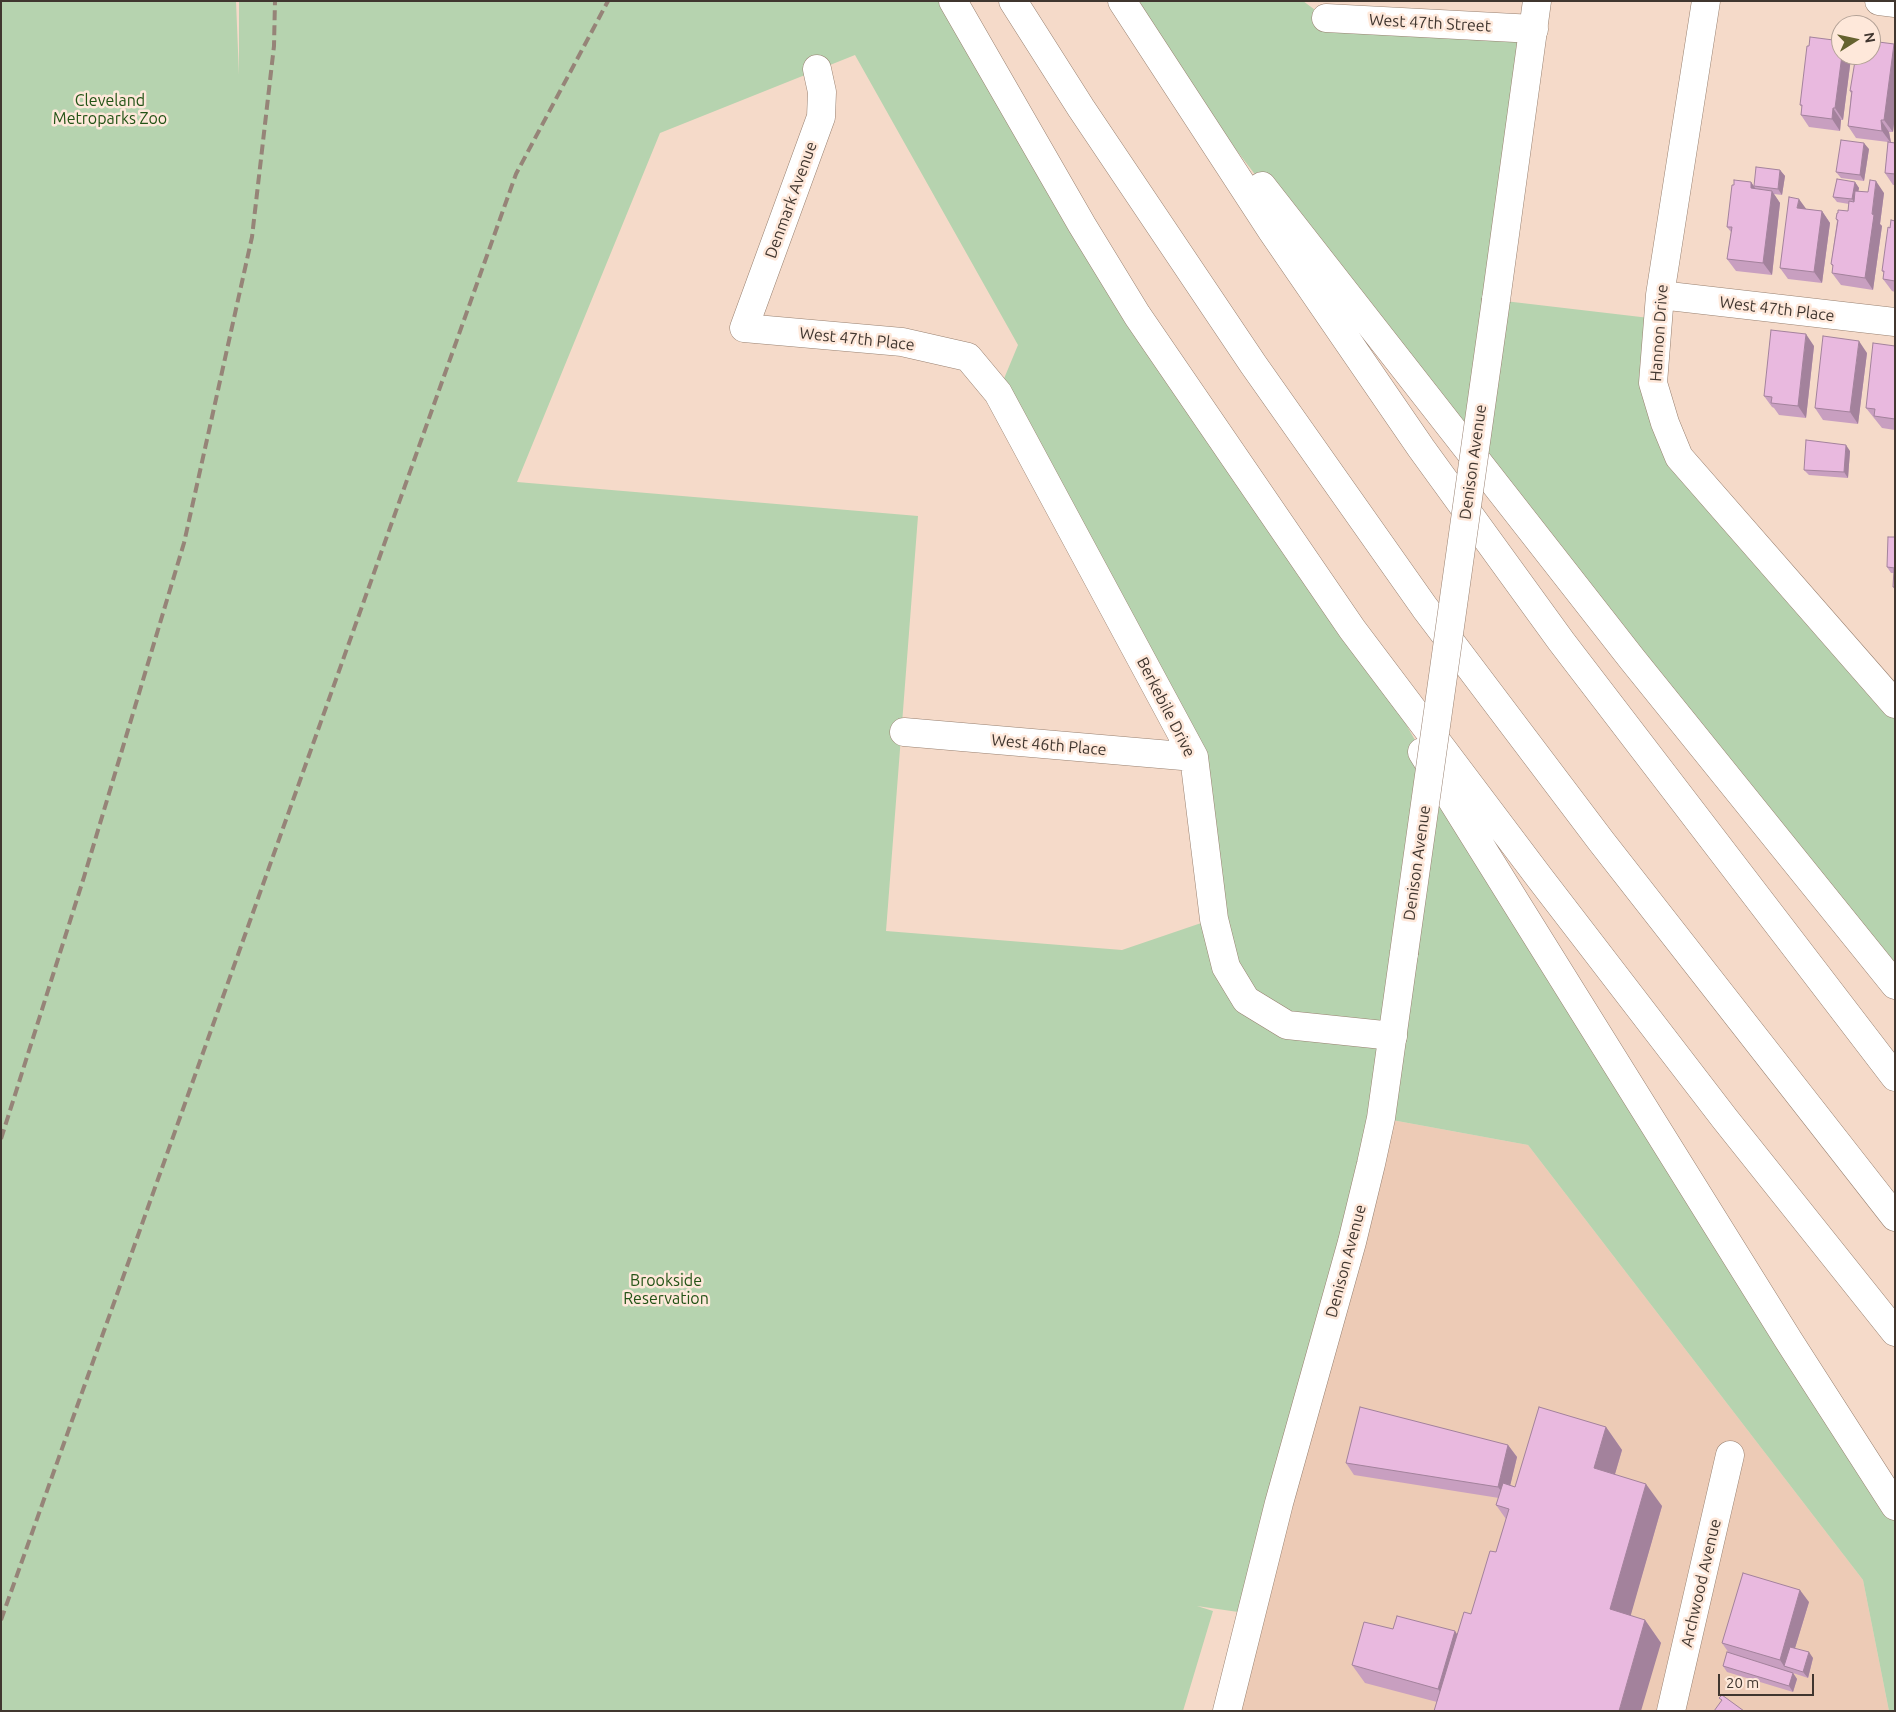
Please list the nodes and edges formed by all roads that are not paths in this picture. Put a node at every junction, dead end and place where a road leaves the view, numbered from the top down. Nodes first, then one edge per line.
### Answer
1 (952, 1) edge
2 (1013, 1) edge
3 (1537, 1) edge
4 (1706, 1) edge
5 (1879, 1) edge
6 (1122, 2) edge
7 (1895, 3) edge
8 (1326, 18) dead end
9 (1534, 29) junction
10 (817, 69) dead end
11 (1660, 295) junction
12 (1895, 322) edge
13 (744, 328) joint
14 (968, 357) joint
15 (1352, 628) junction
16 (1894, 702) edge
17 (904, 732) dead end
18 (1194, 758) junction
19 (1895, 985) edge
20 (1393, 1036) junction
21 (1895, 1077) edge
22 (1895, 1217) edge
23 (1895, 1332) edge
24 (1730, 1455) dead end
25 (1895, 1506) edge
26 (1227, 1711) edge
27 (1671, 1711) edge

1 - 15 main road
2 - 22 main road
3 - 9 main road, Denison Avenue
4 - 11 main road, Hannon Drive
5 - 7 main road
6 - 19 main road
6 - 21 main road
8 - 9 main road, West 47th Street
9 - 20 main road, Denison Avenue, bridge
10 - 13 main road, Denmark Avenue
11 - 12 main road, West 47th Place
11 - 16 main road, Hannon Drive
13 - 14 main road, West 47th Place
14 - 18 main road, Berkebile Drive
15 - 23 main road
15 - 25 main road
17 - 18 main road, West 46th Place
18 - 20 main road, Berkebile Drive
20 - 26 main road, Denison Avenue
24 - 27 main road, Archwood Avenue

